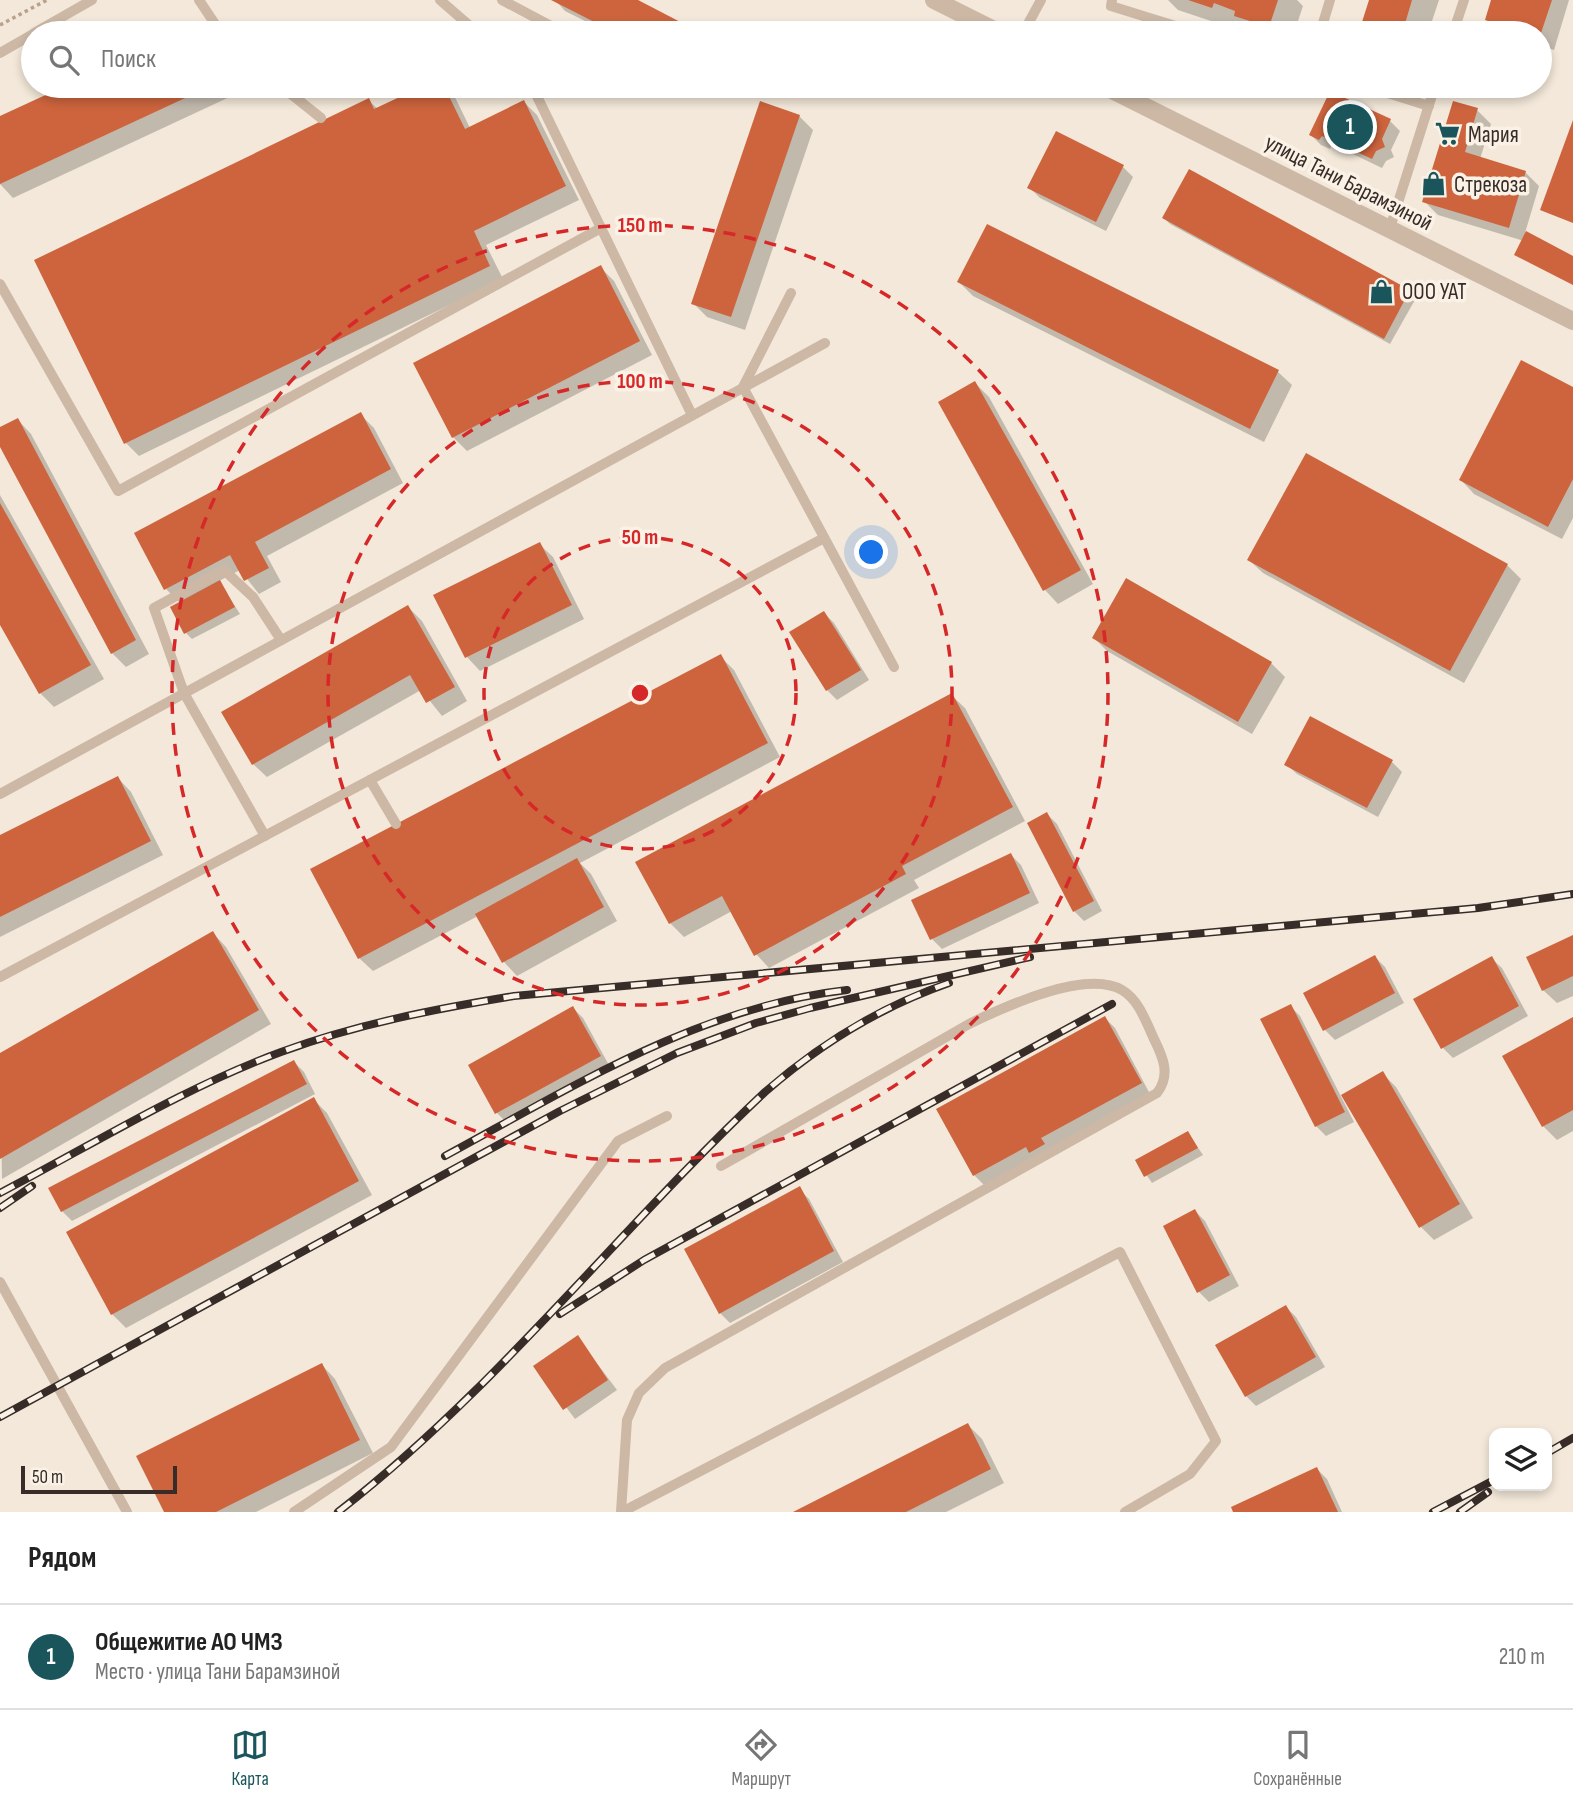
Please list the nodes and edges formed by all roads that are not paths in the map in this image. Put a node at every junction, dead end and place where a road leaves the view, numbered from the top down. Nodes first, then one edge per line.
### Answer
1 (92, 0) edge
2 (199, 0) edge
3 (440, 0) edge
4 (502, 0) edge
5 (934, 0) edge
6 (1041, 0) edge
7 (1112, 0) edge
8 (1330, 0) edge
9 (1464, 0) edge
10 (56, 21) edge
11 (213, 21) edge
12 (464, 21) edge
13 (541, 21) edge
14 (976, 21) edge
15 (1030, 21) edge
16 (1159, 21) edge
17 (1324, 21) edge
18 (1457, 21) edge
19 (21, 41) edge
20 (0, 53) edge
21 (296, 98) edge
22 (537, 98) edge
23 (1128, 98) edge
24 (1403, 98) edge
25 (1431, 98) edge
26 (1429, 106) junction
27 (321, 118) dead end
28 (601, 228) junction
29 (1389, 230) junction
30 (0, 284) edge
31 (791, 293) dead end
32 (1573, 321) edge
33 (825, 343) dead end
34 (743, 387) junction
35 (692, 415) junction
36 (824, 538) junction
37 (281, 640) junction
38 (894, 667) dead end
39 (184, 693) junction
40 (370, 780) junction
41 (0, 794) edge
42 (397, 824) dead end
43 (265, 836) junction
44 (0, 977) edge
45 (667, 1116) dead end
46 (722, 1166) dead end
47 (0, 1282) edge
48 (127, 1512) edge
49 (294, 1512) edge
50 (622, 1512) edge
51 (1125, 1512) edge

1 - 10 lane
2 - 11 lane
3 - 12 lane
4 - 13 lane
5 - 14 street
6 - 15 lane
7 - 16 lane
8 - 17 lane
9 - 18 lane
19 - 20 lane
21 - 27 lane
22 - 28 lane
23 - 29 street, улица Тани Барамзиной
24 - 26 lane
25 - 26 lane
26 - 29 lane
28 - 30 lane
28 - 35 lane
29 - 32 street, улица Тани Барамзиной
31 - 34 lane
33 - 34 lane
34 - 35 lane
34 - 36 lane
35 - 37 lane
36 - 38 lane
36 - 40 lane
37 - 39 lane
37 - 39 lane
39 - 41 lane
39 - 43 lane
40 - 42 lane
40 - 43 lane
43 - 44 lane
45 - 49 lane
46 - 50 lane
47 - 48 lane
50 - 51 lane

